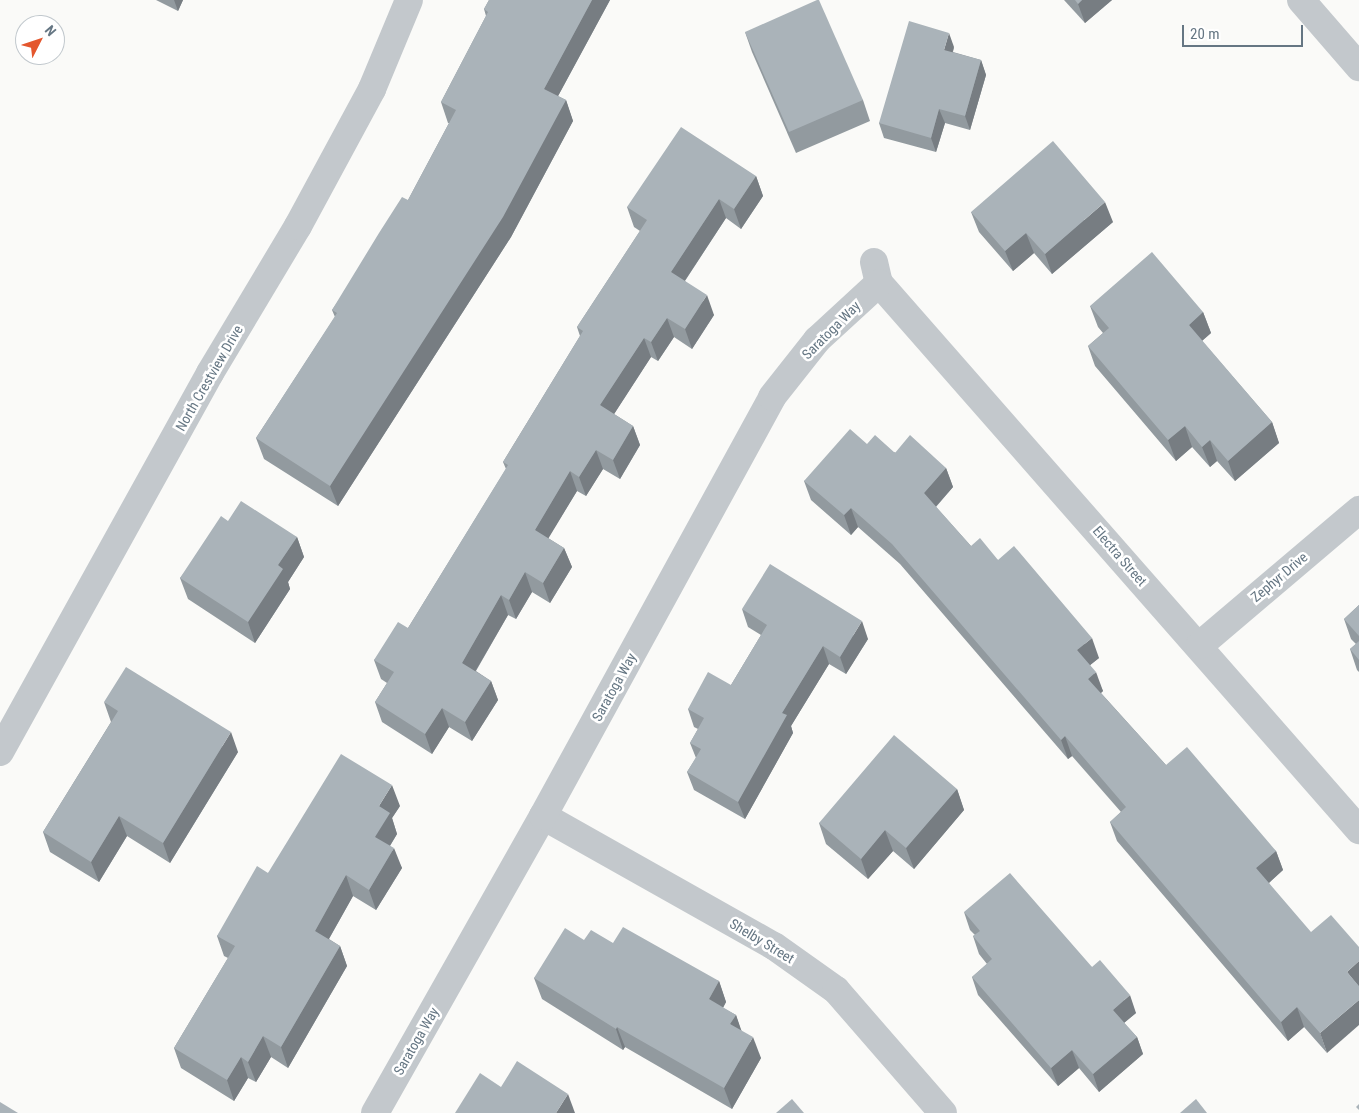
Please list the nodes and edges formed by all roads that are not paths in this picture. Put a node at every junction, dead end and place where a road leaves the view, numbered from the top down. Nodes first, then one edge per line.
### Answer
1 (409, 0) edge
2 (1301, 0) edge
3 (1359, 67) edge
4 (876, 272) joint
5 (1359, 510) edge
6 (1200, 645) junction
7 (0, 752) edge
8 (544, 816) junction
9 (1359, 830) edge
10 (375, 1113) edge
11 (943, 1113) edge

1 - 7 street, North Crestview Drive
2 - 3 street
4 - 6 street, Electra Street
4 - 8 street, Saratoga Way
5 - 6 street, Zephyr Drive
6 - 9 street, Electra Street
8 - 10 street, Saratoga Way
8 - 11 street, Shelby Street

